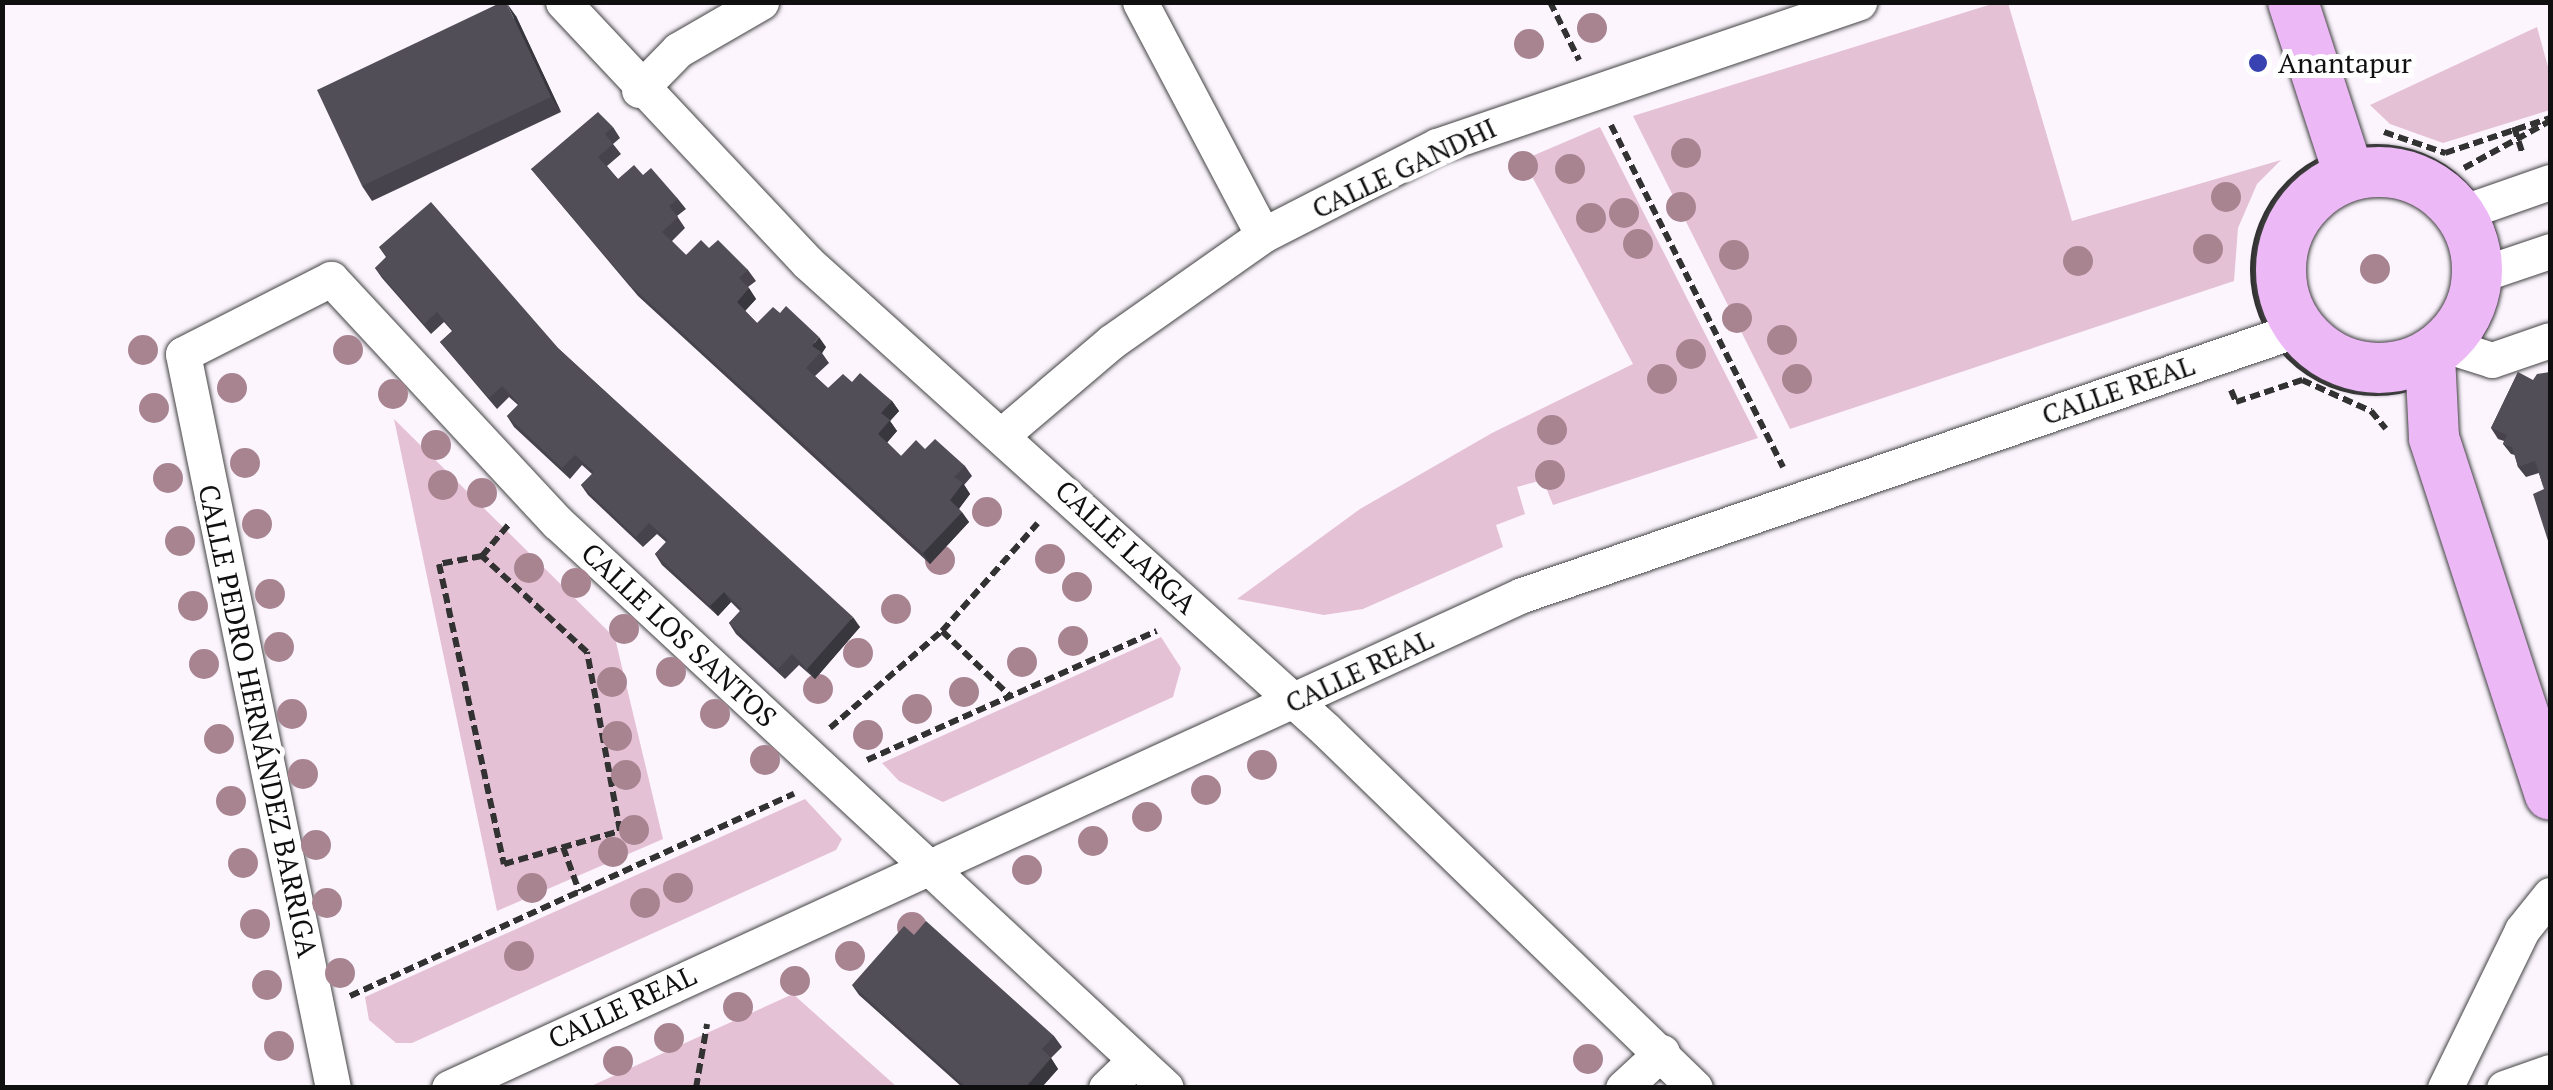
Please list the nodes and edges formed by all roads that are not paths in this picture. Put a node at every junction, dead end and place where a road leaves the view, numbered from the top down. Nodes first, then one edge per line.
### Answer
1 (564, 2) edge
2 (760, 2) edge
3 (1140, 2) edge
4 (1859, 2) edge
5 (2293, 2) edge
6 (639, 90) junction
7 (2354, 150) junction
8 (2550, 182) edge
9 (2466, 199) junction
10 (1263, 235) junction
11 (2550, 251) edge
12 (2489, 271) junction
13 (2550, 340) edge
14 (2287, 350) junction
15 (183, 354) joint
16 (2422, 383) junction
17 (1003, 434) junction
18 (1294, 702) junction
19 (2550, 795) edge
20 (926, 865) junction
21 (2550, 895) edge
22 (1662, 1052) junction
23 (1135, 1060) junction
24 (2550, 1072) edge
25 (2455, 1083) edge
26 (333, 1088) edge
27 (449, 1088) edge
28 (1106, 1088) edge
29 (1166, 1088) edge
30 (1622, 1088) edge
31 (1694, 1088) edge
32 (2504, 1088) edge

1 - 6 street, CALLE LARGA
2 - 6 street
3 - 10 street
4 - 10 street, CALLE GANDHI
5 - 7 street
6 - 17 street, CALLE LARGA
7 - 9 street
7 - 14 street
8 - 9 street
9 - 12 street
10 - 17 street, CALLE GANDHI
11 - 12 street
12 - 16 street
13 - 16 street
14 - 16 street
14 - 18 street, CALLE REAL
15 - 20 street, CALLE LOS SANTOS
15 - 26 street, CALLE PEDRO HERNÁNDEZ BARRIGA
16 - 19 street
17 - 18 street, CALLE LARGA
18 - 20 street, CALLE REAL
18 - 22 street, CALLE LARGA
20 - 23 street, CALLE LOS SANTOS
20 - 27 street, CALLE REAL
21 - 25 street
22 - 30 street
22 - 31 street, CALLE LARGA
23 - 28 street
23 - 29 street, CALLE LOS SANTOS
24 - 32 street

